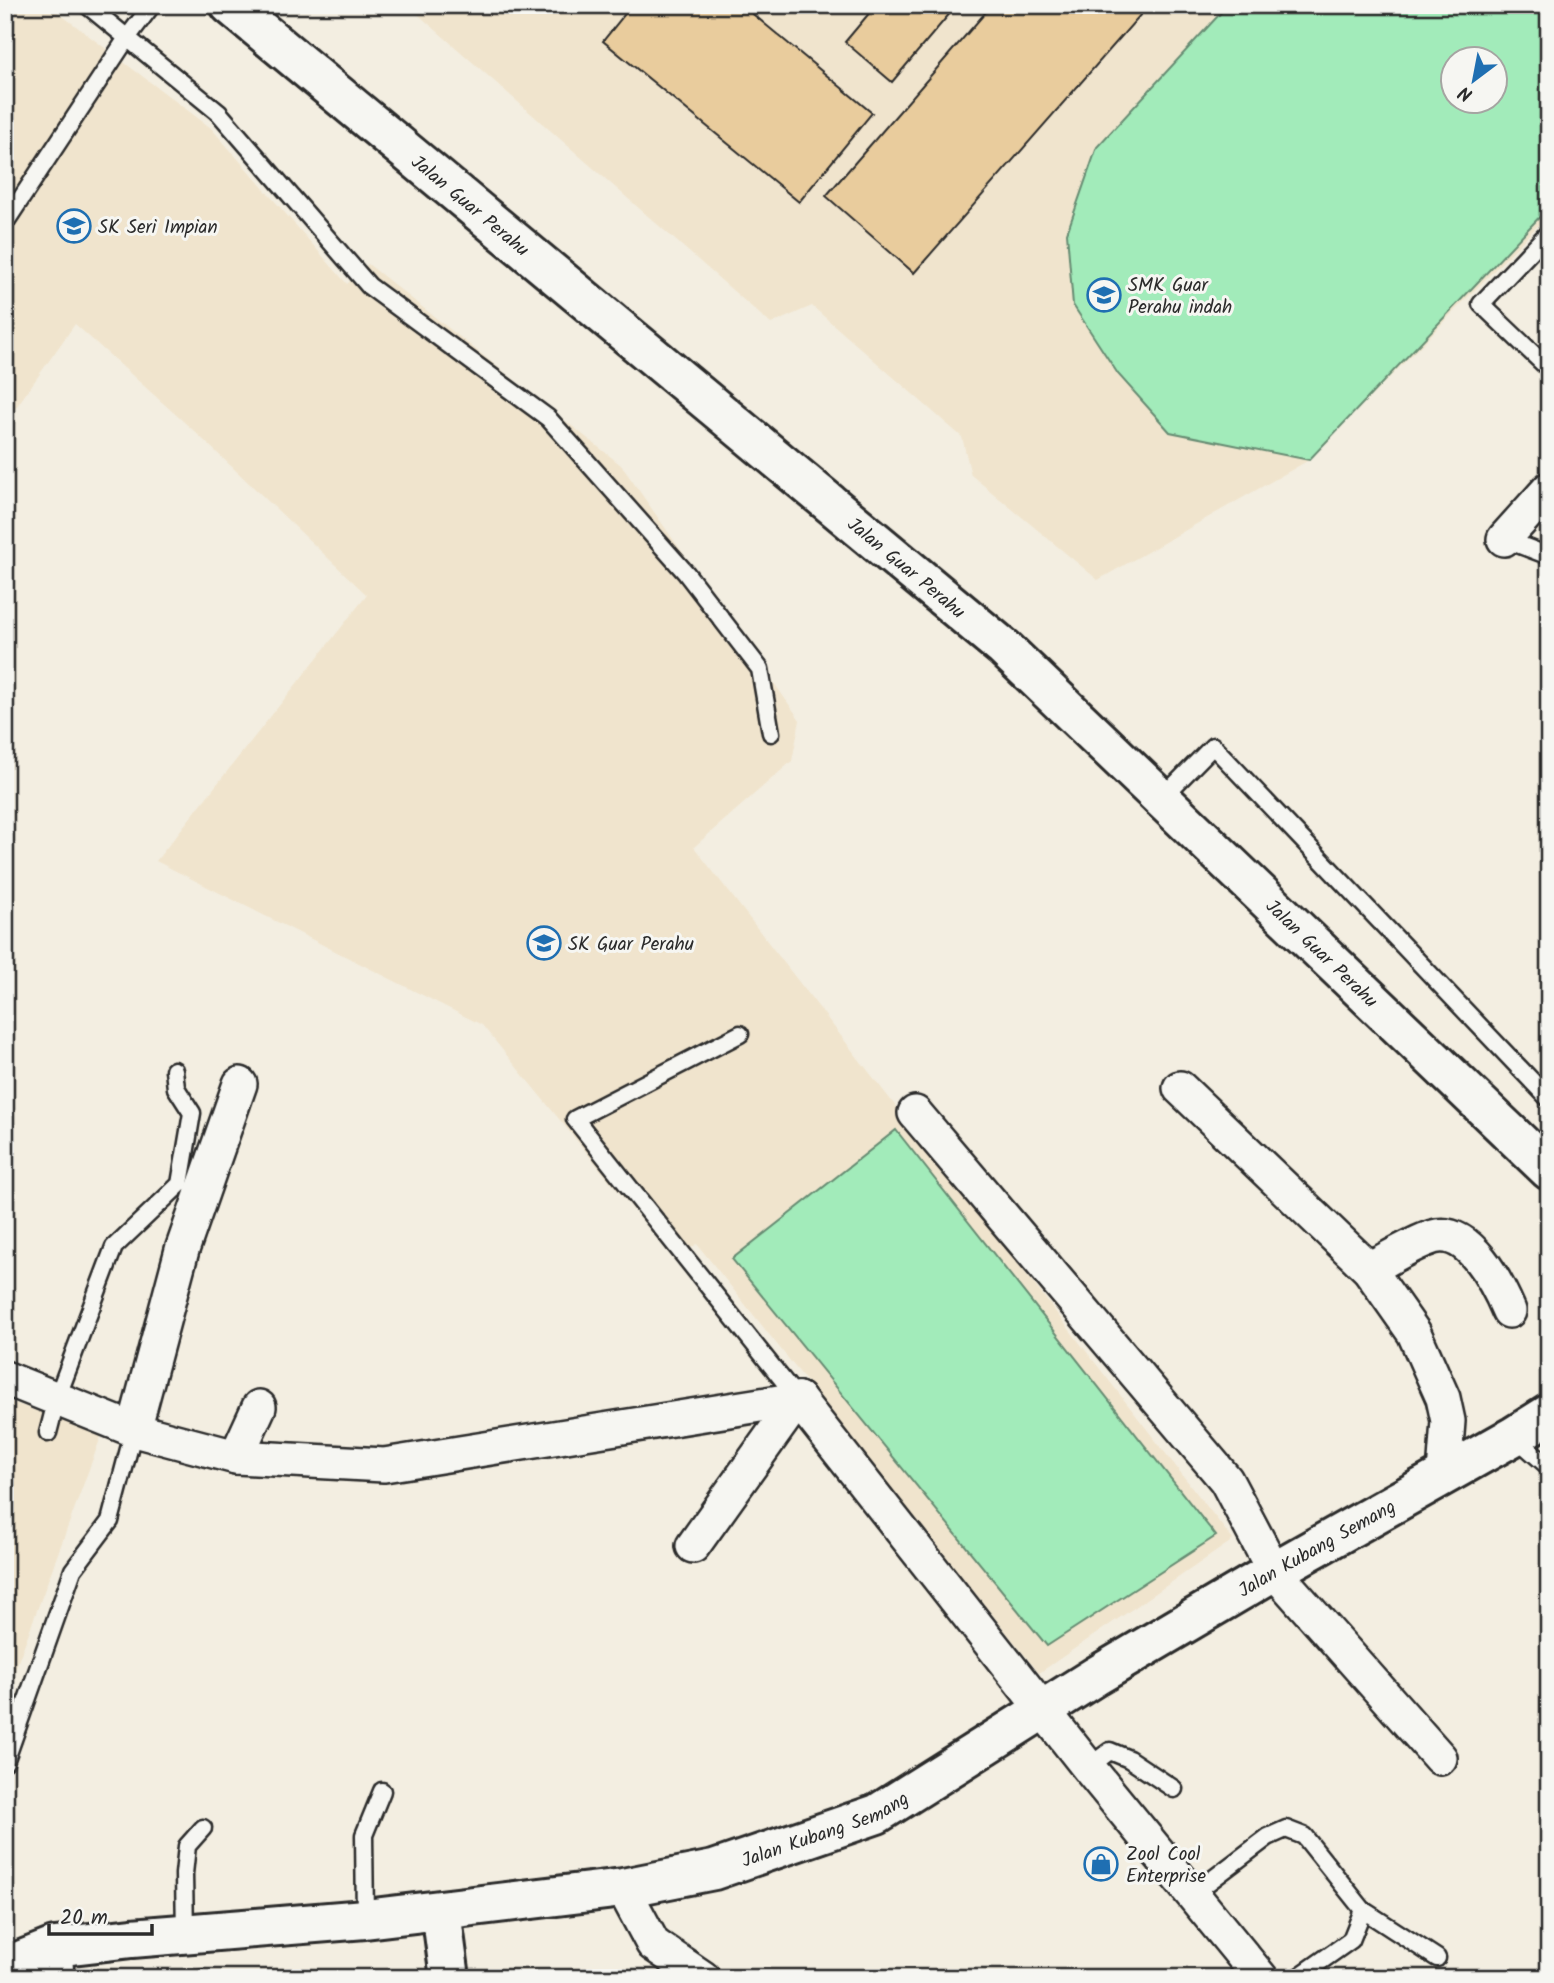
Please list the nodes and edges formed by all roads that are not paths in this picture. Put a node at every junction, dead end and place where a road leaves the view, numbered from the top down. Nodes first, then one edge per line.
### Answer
1 (87, 5) edge
2 (152, 5) edge
3 (230, 5) edge
4 (127, 38) junction
5 (5, 223) edge
6 (1549, 232) edge
7 (1549, 369) edge
8 (1549, 489) edge
9 (1504, 539) joint
10 (1549, 556) edge
11 (771, 733) dead end
12 (1161, 799) junction
13 (740, 1034) dead end
14 (174, 1070) dead end
15 (240, 1084) dead end
16 (1180, 1088) dead end
17 (1549, 1098) edge
18 (915, 1113) dead end
19 (1549, 1170) edge
20 (1369, 1269) junction
21 (1509, 1311) dead end
22 (5, 1378) edge
23 (57, 1398) junction
24 (798, 1399) junction
25 (259, 1407) dead end
26 (1549, 1414) edge
27 (134, 1430) junction
28 (48, 1433) dead end
29 (1514, 1436) junction
30 (236, 1457) junction
31 (1549, 1467) edge
32 (1444, 1474) junction
33 (693, 1546) dead end
34 (1274, 1570) junction
35 (1043, 1709) junction
36 (1440, 1758) dead end
37 (5, 1762) edge
38 (1088, 1767) junction
39 (1174, 1789) dead end
40 (382, 1791) dead end
41 (202, 1828) dead end
42 (623, 1888) junction
43 (1193, 1894) junction
44 (1363, 1910) junction
45 (441, 1911) junction
46 (365, 1919) junction
47 (185, 1934) junction
48 (1437, 1958) dead end
49 (56, 1962) edge
50 (5, 1967) edge
51 (450, 1978) edge
52 (703, 1978) edge
53 (1261, 1978) edge
54 (1297, 1978) edge

1 - 4 lane
2 - 4 lane
3 - 12 street, Jalan Guar Perahu
4 - 5 lane
4 - 11 lane
6 - 7 lane
8 - 9 street
9 - 10 lane
12 - 17 lane
12 - 19 street, Jalan Guar Perahu
13 - 24 lane
14 - 23 lane
15 - 27 street
16 - 20 street
18 - 34 street
20 - 21 street
20 - 32 street
22 - 23 street
23 - 27 street
23 - 28 lane
24 - 30 street
24 - 33 street
24 - 35 street
25 - 30 street
26 - 29 street, Jalan Kubang Semang
27 - 30 street
27 - 37 lane
29 - 31 lane
29 - 32 street, Jalan Kubang Semang
32 - 34 street, Jalan Kubang Semang
34 - 35 street, Jalan Kubang Semang
34 - 36 street
35 - 38 street
35 - 42 street, Jalan Kubang Semang
38 - 39 lane
38 - 43 street
40 - 46 lane
41 - 47 lane
42 - 45 street, Jalan Kubang Semang
42 - 52 street
43 - 44 lane
43 - 53 street
44 - 48 lane
44 - 54 lane
45 - 46 street, Jalan Kubang Semang
45 - 51 street
46 - 47 street, Jalan Kubang Semang
47 - 49 street, Jalan Kubang Semang
49 - 50 street, Jalan Kubang Semang

